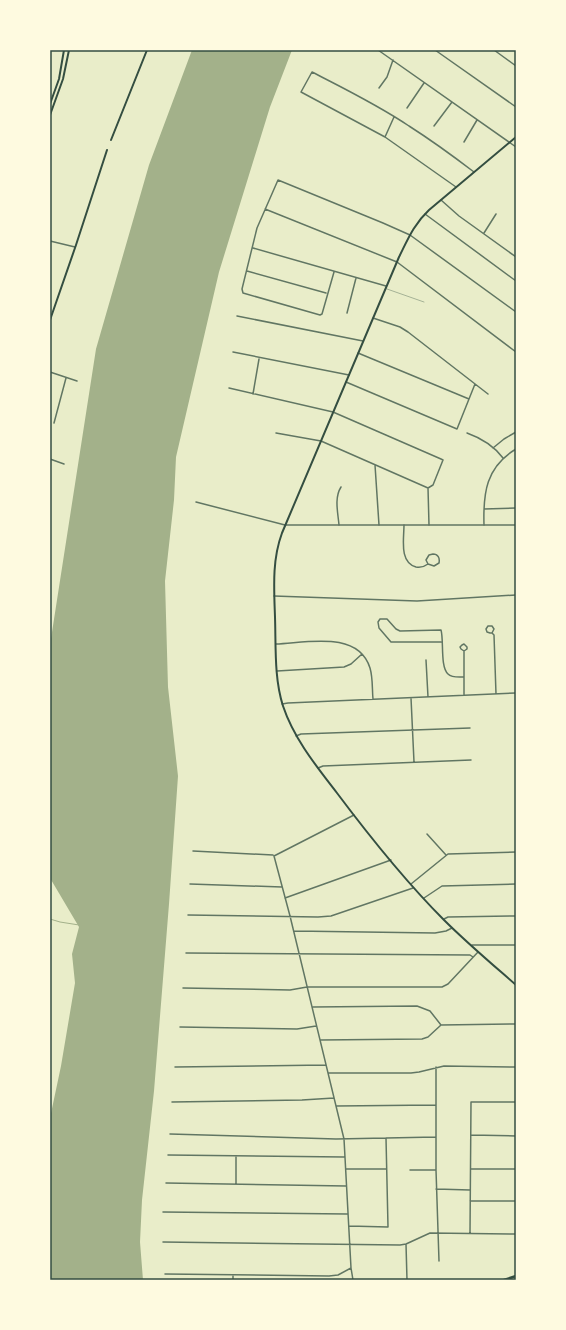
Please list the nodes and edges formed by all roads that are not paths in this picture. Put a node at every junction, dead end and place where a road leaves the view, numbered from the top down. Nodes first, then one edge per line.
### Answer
1 (64, 50) edge
2 (69, 50) edge
3 (147, 50) edge
4 (378, 50) edge
5 (436, 50) edge
6 (494, 50) edge
7 (393, 60) junction
8 (516, 66) edge
9 (424, 83) junction
10 (379, 88) dead end
11 (452, 102) junction
12 (50, 104) edge
13 (516, 106) edge
14 (407, 108) dead end
15 (50, 115) edge
16 (394, 117) junction
17 (477, 120) junction
18 (434, 126) dead end
19 (384, 137) junction
20 (516, 137) edge
21 (111, 140) dead end
22 (464, 142) dead end
23 (510, 142) junction
24 (516, 147) edge
25 (107, 150) dead end
26 (474, 172) junction
27 (456, 187) junction
28 (441, 200) junction
29 (265, 210) junction
30 (425, 214) junction
31 (496, 214) dead end
32 (484, 233) junction
33 (410, 235) junction
34 (50, 241) edge
35 (76, 247) junction
36 (253, 248) junction
37 (516, 257) edge
38 (397, 262) junction
39 (247, 271) junction
40 (334, 272) junction
41 (356, 277) junction
42 (516, 281) edge
43 (386, 287) junction
44 (327, 293) junction
45 (424, 302) dead end
46 (516, 312) edge
47 (347, 313) dead end
48 (237, 316) dead end
49 (373, 318) junction
50 (50, 320) edge
51 (363, 341) junction
52 (233, 352) dead end
53 (516, 352) edge
54 (358, 353) junction
55 (260, 358) junction
56 (50, 372) edge
57 (349, 375) junction
58 (66, 378) junction
59 (77, 381) dead end
60 (346, 382) junction
61 (475, 384) junction
62 (229, 388) dead end
63 (253, 394) junction
64 (488, 394) dead end
65 (469, 399) junction
66 (333, 412) junction
67 (54, 424) dead end
68 (516, 432) edge
69 (276, 433) dead end
70 (467, 433) dead end
71 (321, 441) junction
72 (493, 448) junction
73 (516, 449) edge
74 (503, 458) junction
75 (50, 459) edge
76 (64, 464) dead end
77 (375, 465) junction
78 (341, 487) dead end
79 (428, 488) junction
80 (196, 502) dead end
81 (516, 508) edge
82 (484, 509) junction
83 (286, 525) junction
84 (338, 525) junction
85 (379, 525) junction
86 (404, 525) junction
87 (429, 525) junction
88 (484, 525) junction
89 (516, 525) edge
90 (428, 564) junction
91 (516, 595) edge
92 (274, 596) junction
93 (492, 633) dead end
94 (441, 642) junction
95 (276, 644) junction
96 (464, 651) dead end
97 (362, 654) junction
98 (426, 660) dead end
99 (277, 671) junction
100 (464, 677) junction
101 (516, 693) edge
102 (496, 694) junction
103 (464, 695) junction
104 (428, 697) junction
105 (411, 698) junction
106 (373, 699) junction
107 (282, 704) junction
108 (470, 728) dead end
109 (413, 730) junction
110 (296, 736) junction
111 (471, 760) dead end
112 (414, 762) junction
113 (318, 768) junction
114 (354, 815) junction
115 (428, 834) dead end
116 (193, 851) dead end
117 (516, 852) edge
118 (446, 855) junction
119 (274, 856) junction
120 (390, 860) junction
121 (190, 884) dead end
122 (411, 884) junction
123 (516, 884) edge
124 (282, 887) junction
125 (414, 887) junction
126 (285, 898) junction
127 (424, 898) junction
128 (188, 915) dead end
129 (290, 916) junction
130 (516, 916) edge
131 (444, 919) junction
132 (452, 928) junction
133 (294, 931) junction
134 (472, 945) junction
135 (516, 945) edge
136 (478, 951) junction
137 (186, 953) dead end
138 (299, 954) junction
139 (473, 956) junction
140 (516, 985) edge
141 (307, 987) junction
142 (183, 988) dead end
143 (312, 1007) junction
144 (516, 1024) edge
145 (441, 1025) junction
146 (317, 1026) junction
147 (180, 1027) dead end
148 (320, 1040) junction
149 (326, 1065) junction
150 (175, 1067) dead end
151 (436, 1067) junction
152 (516, 1067) edge
153 (328, 1072) junction
154 (334, 1098) junction
155 (172, 1102) dead end
156 (516, 1102) edge
157 (436, 1105) junction
158 (336, 1106) junction
159 (170, 1134) dead end
160 (471, 1135) junction
161 (516, 1136) edge
162 (436, 1137) junction
163 (344, 1138) junction
164 (386, 1138) junction
165 (168, 1154) dead end
166 (236, 1156) junction
167 (345, 1157) junction
168 (346, 1169) junction
169 (387, 1169) junction
170 (470, 1169) junction
171 (516, 1169) edge
172 (410, 1170) dead end
173 (436, 1170) junction
174 (166, 1183) dead end
175 (236, 1184) junction
176 (346, 1186) junction
177 (436, 1189) junction
178 (470, 1190) junction
179 (470, 1201) junction
180 (516, 1202) edge
181 (163, 1212) dead end
182 (348, 1214) junction
183 (348, 1226) junction
184 (437, 1233) junction
185 (470, 1234) junction
186 (516, 1234) edge
187 (163, 1242) dead end
188 (349, 1244) junction
189 (406, 1244) junction
190 (439, 1261) dead end
191 (351, 1268) junction
192 (165, 1274) dead end
193 (200, 1275) junction
194 (233, 1276) junction
195 (297, 1276) junction
196 (516, 1276) edge
197 (200, 1280) edge
198 (233, 1280) edge
199 (297, 1280) edge
200 (353, 1280) edge
201 (407, 1280) edge
202 (504, 1280) edge

1 - 12 main road
2 - 15 main road
3 - 21 main road
4 - 7 street
5 - 13 street
6 - 8 street
7 - 9 street
7 - 10 street
9 - 11 street
9 - 14 street
11 - 17 street
11 - 18 street
16 - 19 street
16 - 19 street
16 - 26 street
17 - 22 street
17 - 23 street
19 - 27 street
20 - 23 main road
23 - 24 street
23 - 26 main road
25 - 35 main road
26 - 27 main road
27 - 28 main road
28 - 30 main road
28 - 32 street
29 - 33 street
29 - 36 street
29 - 38 street
30 - 33 main road
30 - 42 street
31 - 32 street
32 - 37 street
33 - 38 main road
33 - 46 street
34 - 35 street
35 - 50 main road
36 - 39 street
36 - 40 street
38 - 43 main road
38 - 53 street
39 - 44 street
39 - 44 street
40 - 41 street
40 - 44 street
41 - 43 street
41 - 47 street
43 - 45 lane
43 - 49 main road
48 - 51 street
49 - 51 main road
49 - 61 street
51 - 54 main road
52 - 55 street
54 - 57 main road
54 - 65 street
55 - 57 street
55 - 63 street
56 - 58 street
57 - 60 main road
58 - 59 street
58 - 67 street
60 - 65 street
60 - 66 main road
61 - 64 street
61 - 65 street
62 - 63 street
63 - 66 street
66 - 71 main road
66 - 79 street
68 - 72 street
69 - 71 street
70 - 72 street
71 - 77 street
71 - 83 main road
72 - 74 street
73 - 74 street
74 - 82 street
75 - 76 street
77 - 79 street
77 - 85 street
78 - 84 street
79 - 87 street
80 - 83 street
81 - 82 street
82 - 88 street
83 - 84 street
83 - 92 main road
84 - 85 street
85 - 86 street
86 - 87 street
86 - 90 street
87 - 88 street
88 - 89 street
90 - 90 street
91 - 92 street
92 - 95 main road
93 - 102 street
94 - 94 street
94 - 100 street
95 - 97 street
95 - 99 main road
96 - 100 street
97 - 99 street
97 - 106 street
98 - 104 street
99 - 107 main road
100 - 103 street
101 - 102 street
102 - 103 street
103 - 104 street
104 - 105 street
105 - 106 street
105 - 109 street
106 - 107 street
107 - 110 main road
108 - 109 street
109 - 110 street
109 - 112 street
110 - 113 main road
111 - 112 street
112 - 113 street
113 - 114 main road
114 - 119 street
114 - 120 main road
115 - 118 street
116 - 119 street
117 - 118 street
118 - 122 street
119 - 124 street
120 - 122 main road
120 - 126 street
121 - 124 street
122 - 125 main road
123 - 127 street
124 - 126 street
125 - 127 main road
125 - 129 street
126 - 129 street
127 - 131 main road
128 - 129 street
129 - 133 street
130 - 131 street
131 - 132 main road
132 - 133 street
132 - 134 main road
133 - 138 street
134 - 135 street
134 - 136 main road
136 - 139 street
136 - 140 main road
137 - 138 street
138 - 139 street
138 - 141 street
139 - 141 street
141 - 142 street
141 - 143 street
143 - 145 street
143 - 146 street
144 - 145 street
145 - 148 street
146 - 147 street
146 - 148 street
148 - 149 street
149 - 150 street
149 - 153 street
151 - 152 street
151 - 153 street
151 - 157 street
153 - 154 street
154 - 155 street
154 - 158 street
156 - 160 street
157 - 158 street
157 - 162 street
158 - 163 street
159 - 163 street
160 - 161 street
160 - 170 street
162 - 164 street
162 - 173 street
163 - 164 street
163 - 167 street
164 - 169 street
165 - 166 street
166 - 167 street
166 - 175 street
167 - 168 street
168 - 169 street
168 - 176 street
169 - 183 street
170 - 171 street
170 - 178 street
172 - 173 street
173 - 177 street
174 - 175 street
175 - 176 street
176 - 182 street
177 - 178 street
177 - 184 street
178 - 179 street
179 - 180 street
179 - 185 street
181 - 182 street
182 - 183 street
183 - 188 street
184 - 185 street
184 - 189 street
184 - 190 street
185 - 186 street
187 - 188 street
188 - 189 street
188 - 191 street
189 - 201 street
191 - 195 street
191 - 200 street
192 - 193 street
193 - 194 street
193 - 197 street
194 - 195 street
194 - 198 street
195 - 199 street
196 - 202 highway

